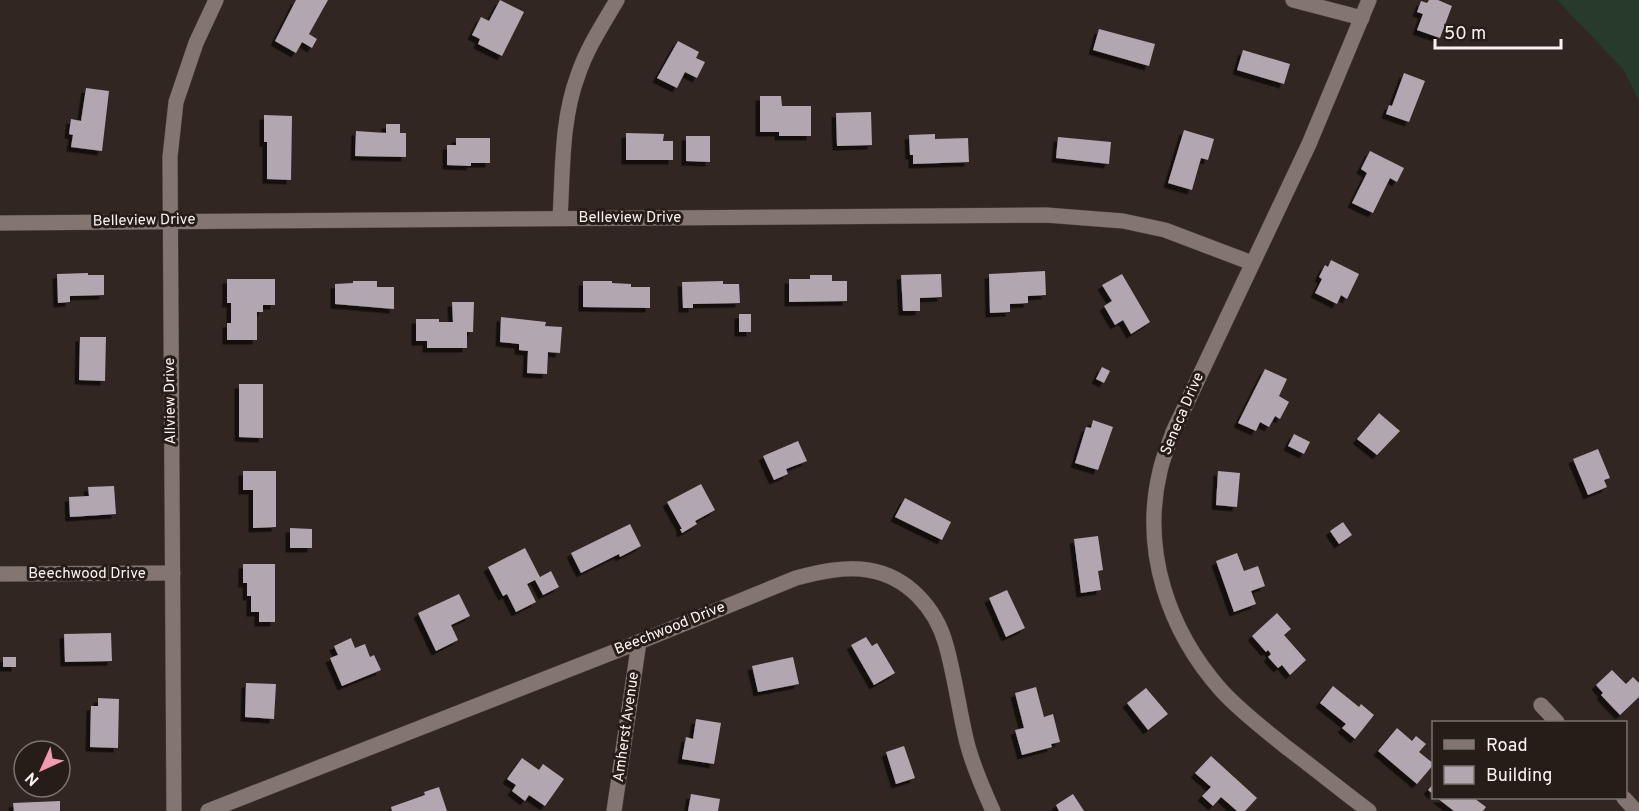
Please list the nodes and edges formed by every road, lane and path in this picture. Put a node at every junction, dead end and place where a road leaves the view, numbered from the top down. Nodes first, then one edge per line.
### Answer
1 (216, 0) edge
2 (617, 0) edge
3 (1293, 0) edge
4 (1369, 0) edge
5 (1362, 18) junction
6 (560, 218) junction
7 (169, 221) junction
8 (0, 223) edge
9 (1252, 263) junction
10 (173, 573) junction
11 (0, 574) edge
12 (639, 642) junction
13 (1541, 705) dead end
14 (1555, 721) edge
15 (1625, 799) edge
16 (174, 811) edge
17 (208, 811) edge
18 (614, 811) edge
19 (993, 811) edge
20 (1369, 811) edge
21 (1636, 811) edge

1 - 7 street, Allview Drive
2 - 6 street
3 - 5 street
4 - 5 street, Seneca Drive
5 - 9 street, Seneca Drive
6 - 7 street, Belleview Drive
6 - 9 street, Belleview Drive
7 - 8 street, Belleview Drive
7 - 10 street, Allview Drive
9 - 20 street, Seneca Drive
10 - 11 street, Beechwood Drive
10 - 16 street, Allview Drive
12 - 17 street, Beechwood Drive
12 - 18 street, Amherst Avenue
12 - 19 street, Beechwood Drive
13 - 14 street
15 - 21 street

